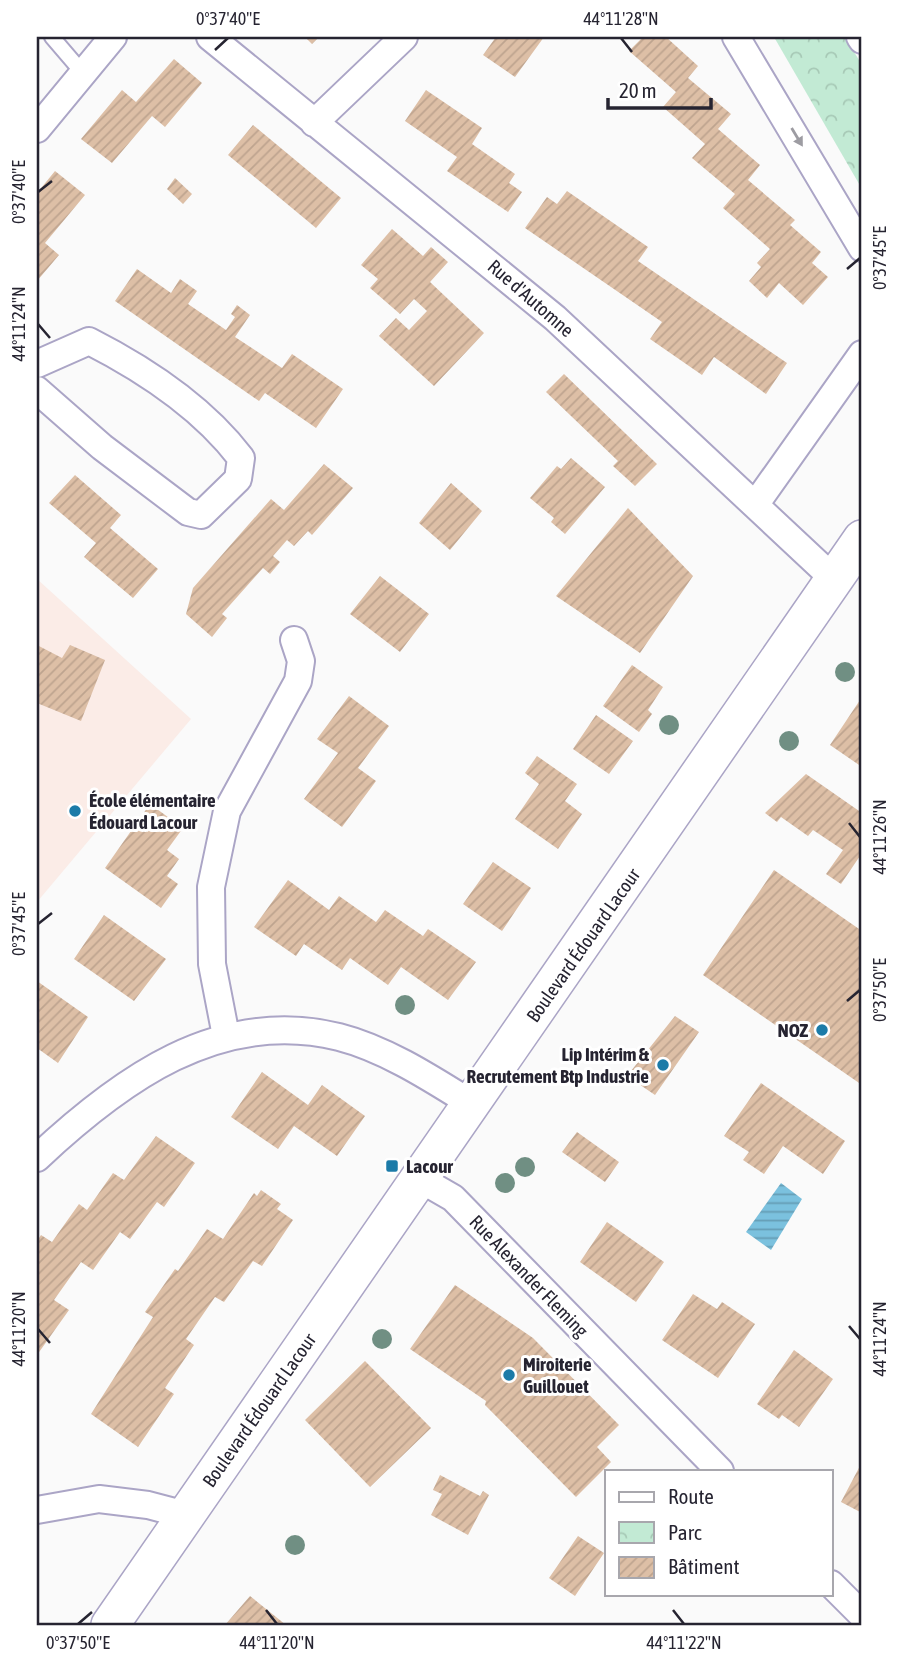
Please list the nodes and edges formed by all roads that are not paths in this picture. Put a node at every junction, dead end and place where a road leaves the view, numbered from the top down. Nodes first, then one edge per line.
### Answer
1 (52, 37) edge
2 (113, 37) edge
3 (210, 37) edge
4 (404, 37) edge
5 (736, 37) edge
6 (82, 72) junction
7 (314, 123) junction
8 (37, 129) edge
9 (862, 248) edge
10 (862, 354) edge
11 (37, 364) edge
12 (37, 390) edge
13 (755, 505) junction
14 (862, 539) edge
15 (834, 579) junction
16 (294, 640) dead end
17 (226, 1036) junction
18 (472, 1104) junction
19 (37, 1158) edge
20 (420, 1179) junction
21 (719, 1470) edge
22 (37, 1510) edge
23 (186, 1515) junction
24 (832, 1585) edge
25 (862, 1615) edge
26 (110, 1625) edge

1 - 6 lane
2 - 6 street
3 - 7 street, Rue d'Automne
4 - 7 street
5 -> 9 street
6 - 8 street
7 - 13 street, Rue d'Automne
10 - 13 street
11 - 12 street
13 - 15 street, Rue d'Automne
14 - 15 main road, Boulevard Édouard Lacour
15 - 18 main road, Boulevard Édouard Lacour
16 - 17 street
17 - 18 street
17 - 19 street
18 - 20 main road, Boulevard Édouard Lacour
20 - 21 street, Rue Alexander Fleming
20 - 23 main road, Boulevard Édouard Lacour
22 - 23 street
23 - 26 main road, Boulevard Édouard Lacour
24 - 25 street

